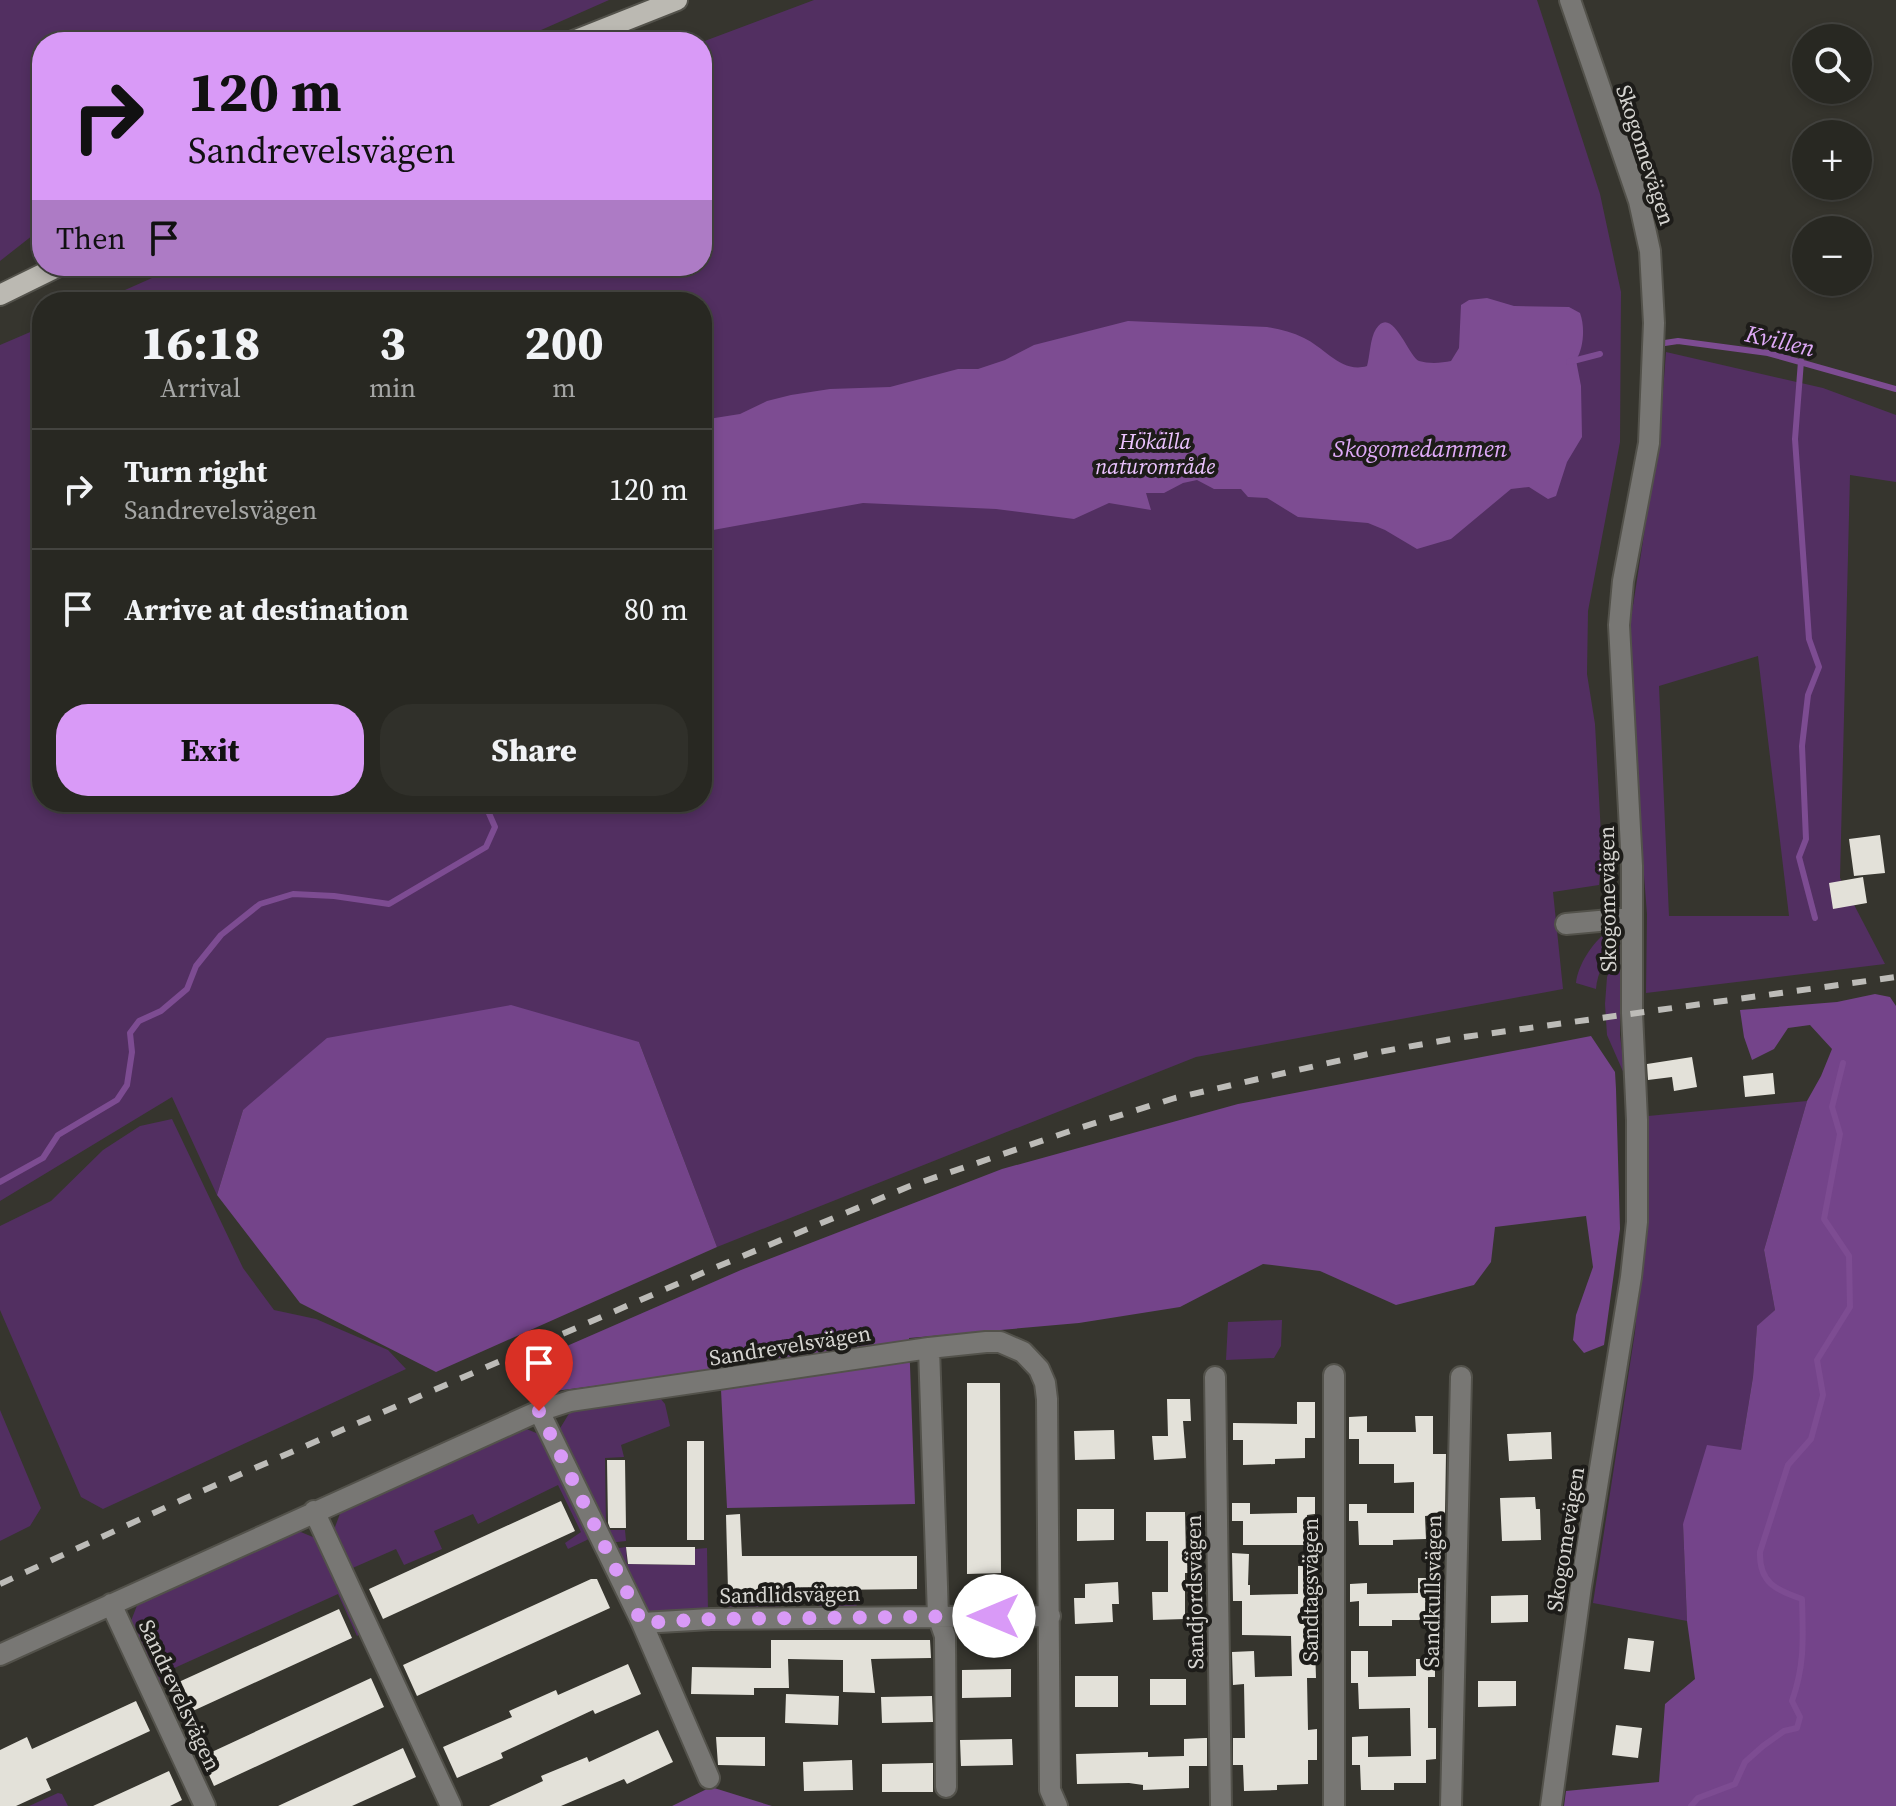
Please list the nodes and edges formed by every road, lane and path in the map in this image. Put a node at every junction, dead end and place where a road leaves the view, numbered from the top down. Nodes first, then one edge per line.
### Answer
1 (677, 0) edge
2 (1570, 0) edge
3 (596, 32) edge
4 (39, 276) edge
5 (0, 295) edge
6 (1632, 918) junction
7 (1566, 924) dead end
8 (929, 1348) junction
9 (1334, 1375) dead end
10 (1215, 1377) dead end
11 (1461, 1377) dead end
12 (539, 1411) junction
13 (314, 1511) junction
14 (111, 1604) junction
15 (938, 1616) junction
16 (1050, 1616) junction
17 (642, 1623) junction
18 (0, 1655) edge
19 (709, 1778) dead end
20 (946, 1787) dead end
21 (205, 1806) edge
22 (451, 1806) edge
23 (1057, 1806) edge
24 (1221, 1806) edge
25 (1334, 1806) edge
26 (1451, 1806) edge
27 (1551, 1806) edge

1 - 3 main road
2 - 6 street, Skogomevägen
4 - 5 main road
6 - 7 street
6 - 27 street, Skogomevägen
8 - 12 street, Sandrevelsvägen
8 - 15 street
8 - 16 street, Sandrevelsvägen
9 - 25 street, Sandtagsvägen
10 - 24 street, Sandjordsvägen
11 - 26 street, Sandkullsvägen
12 - 13 street, Sandrevelsvägen
12 - 17 street
13 - 14 street, Sandrevelsvägen
13 - 22 street
14 - 18 street, Sandrevelsvägen
14 - 21 street, Sandrevelsvägen
15 - 16 street, Sandlidsvägen
15 - 17 street, Sandlidsvägen
15 - 20 street
16 - 23 street
17 - 19 street

